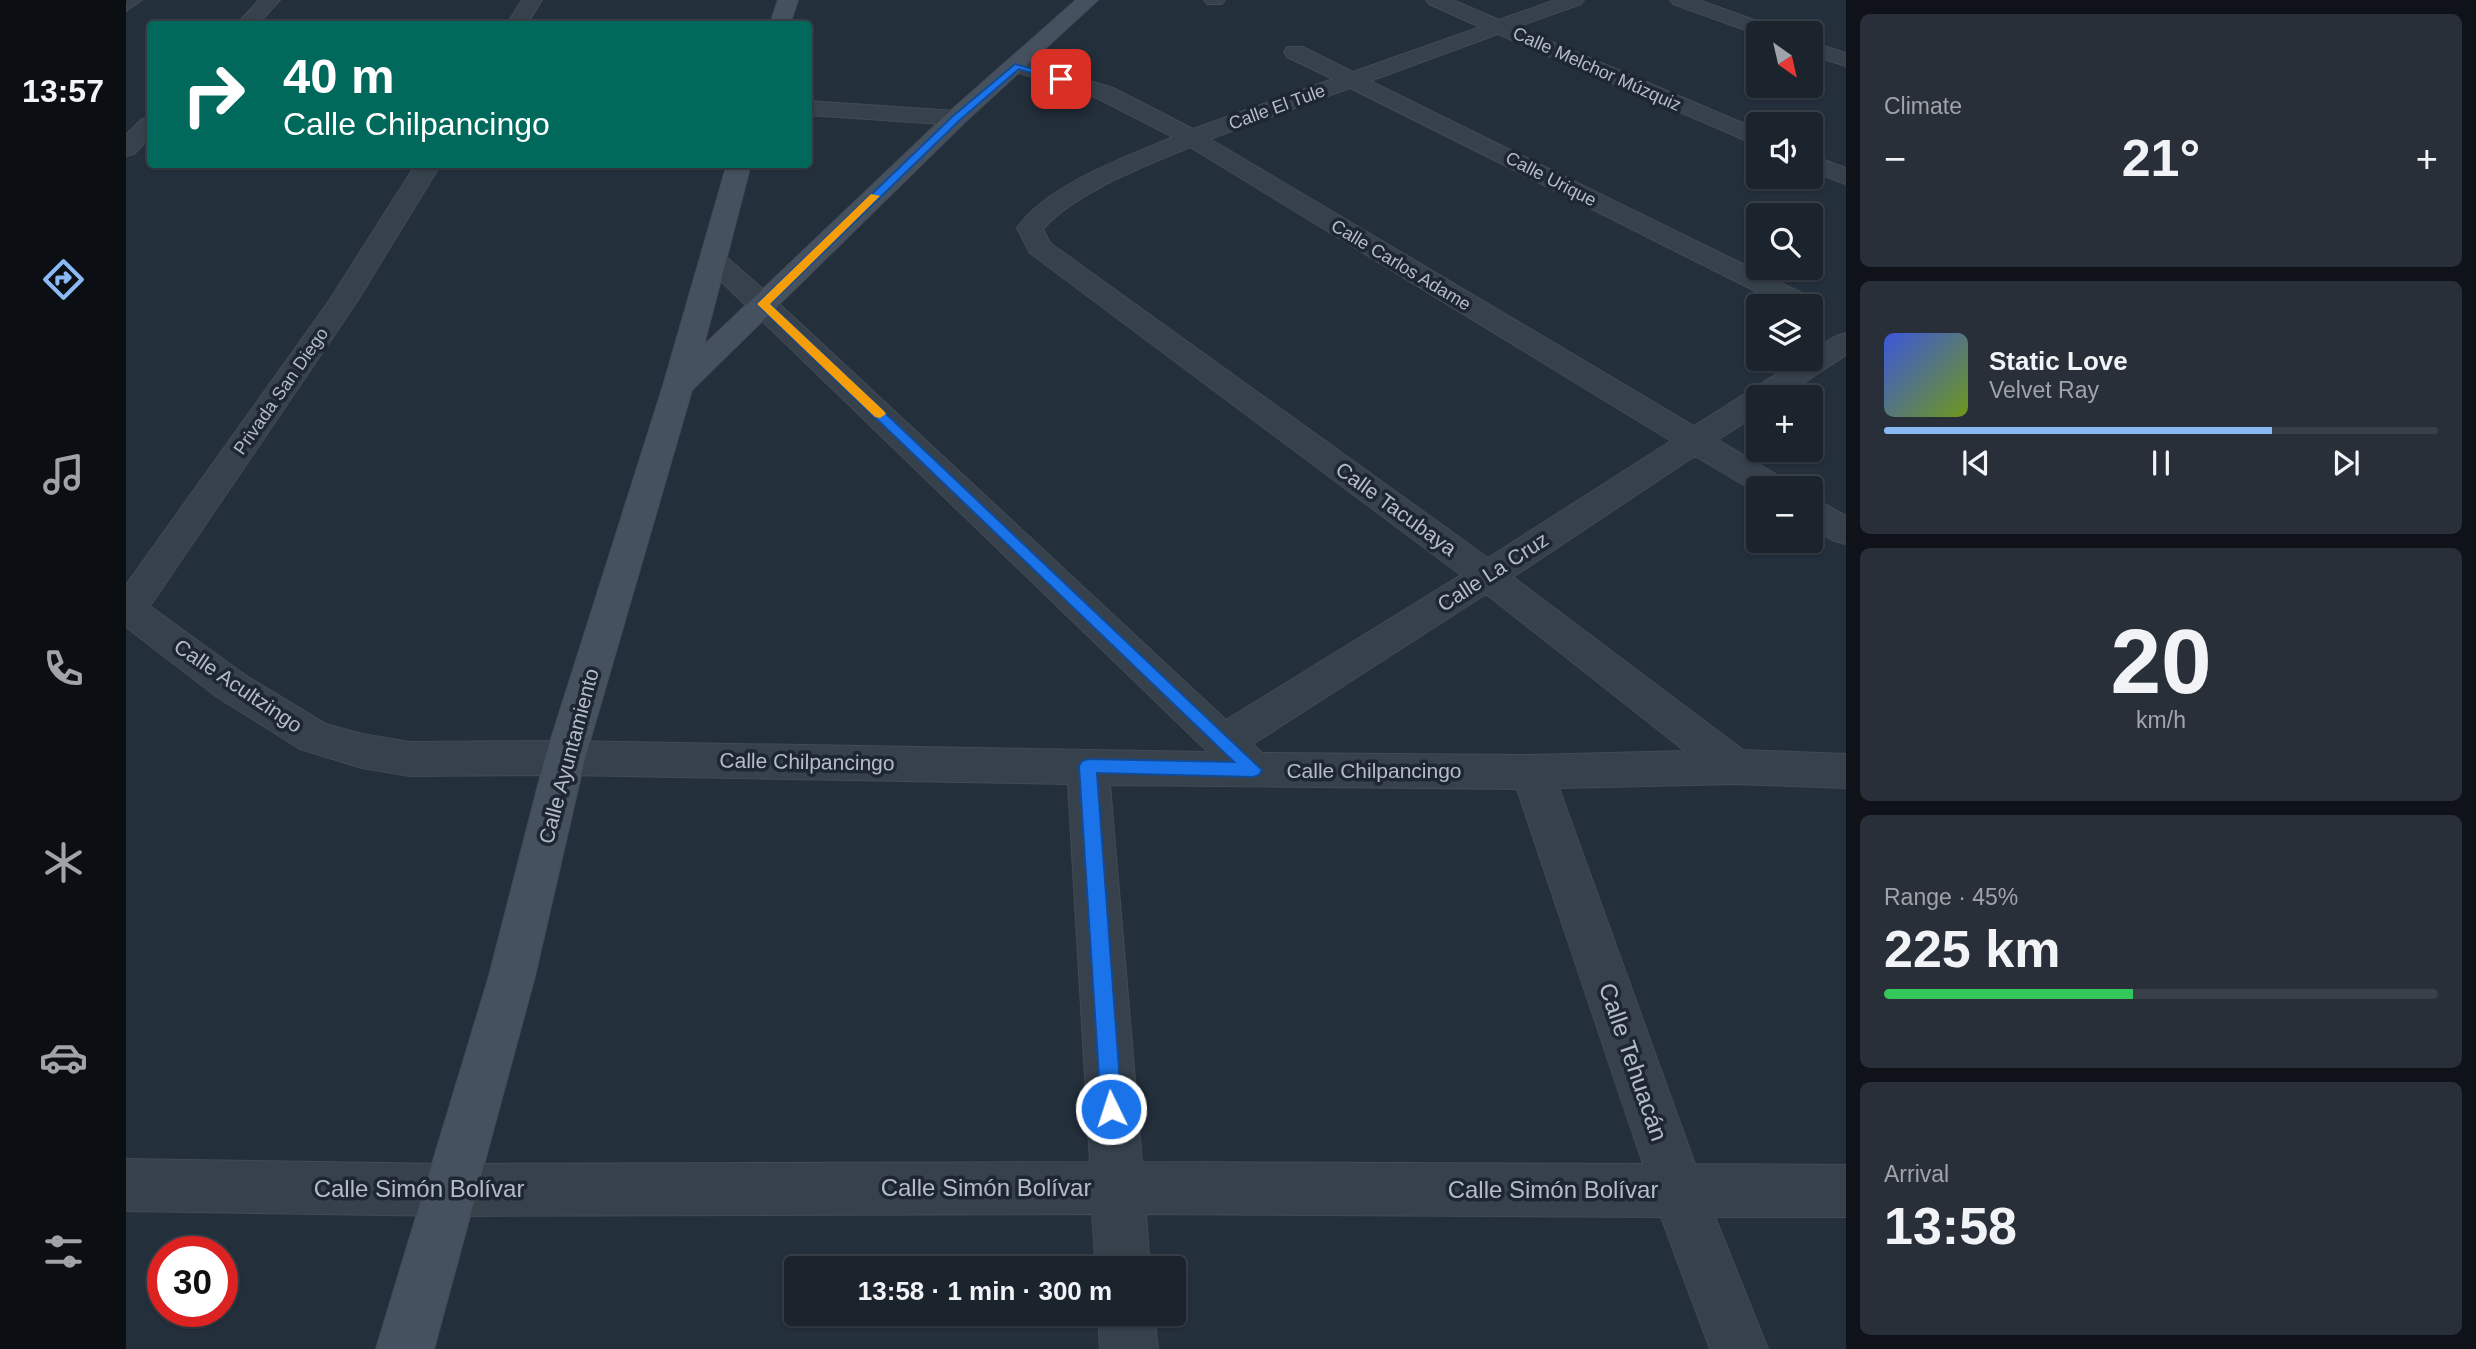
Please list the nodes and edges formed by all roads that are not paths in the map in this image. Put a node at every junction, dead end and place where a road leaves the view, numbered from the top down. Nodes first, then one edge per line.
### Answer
1 (136, 0) edge
2 (270, 0) edge
3 (532, 0) edge
4 (788, 0) edge
5 (1088, 0) edge
6 (1436, 0) edge
7 (1574, 0) edge
8 (1681, 0) edge
9 (126, 7) edge
10 (250, 21) edge
11 (519, 21) edge
12 (781, 21) edge
13 (1746, 24) edge
14 (1500, 27) junction
15 (1295, 52) dead end
16 (1824, 52) edge
17 (1846, 60) edge
18 (1018, 65) junction
19 (1352, 80) junction
20 (812, 108) edge
21 (956, 118) junction
22 (147, 127) edge
23 (1746, 133) edge
24 (1190, 138) junction
25 (126, 149) edge
26 (1823, 167) edge
27 (426, 168) edge
28 (738, 168) edge
29 (1846, 177) edge
30 (1052, 257) joint
31 (714, 261) junction
32 (1782, 294) edge
33 (763, 304) junction
34 (1823, 315) edge
35 (1846, 326) edge
36 (1846, 342) edge
37 (1780, 385) edge
38 (678, 386) junction
39 (1746, 407) edge
40 (1694, 441) junction
41 (1753, 476) edge
42 (1823, 518) edge
43 (1846, 532) edge
44 (1487, 576) junction
45 (127, 610) edge
46 (1224, 741) junction
47 (565, 758) junction
48 (1088, 766) junction
49 (1735, 767) junction
50 (1253, 770) junction
51 (1846, 771) edge
52 (1532, 772) junction
53 (126, 1185) edge
54 (1116, 1188) junction
55 (449, 1190) junction
56 (1678, 1190) junction
57 (1846, 1191) edge
58 (1122, 1256) edge
59 (1127, 1326) edge
60 (405, 1349) edge
61 (1129, 1349) edge
62 (1739, 1349) edge

1 - 9 lane
2 - 10 street
3 - 11 street
4 - 12 main road
5 - 18 main road
6 - 14 street, Calle Melchor Múzquiz
7 - 14 street, Calle El Tule
8 - 13 street
14 - 19 street, Calle El Tule
14 - 23 street, Calle Melchor Múzquiz
15 - 19 street, Calle Urique
16 - 17 street
18 - 21 main road
18 - 24 street, Calle Carlos Adame
19 - 24 street, Calle El Tule
19 - 32 street, Calle Urique
20 - 21 street
21 - 33 main road
22 - 25 street
24 - 30 street, Calle El Tule
24 - 40 street, Calle Carlos Adame
26 - 29 street
27 - 45 street, Privada San Diego
28 - 31 main road, Calle Ayuntamiento
30 - 44 street, Calle Tacubaya
31 - 33 street
31 - 38 main road, Calle Ayuntamiento
33 - 38 main road
33 - 46 street
34 - 35 street
36 - 37 street, Calle La Cruz
38 - 47 main road, Calle Ayuntamiento
39 - 40 street, Calle La Cruz
40 - 41 street, Calle Carlos Adame
40 - 44 street, Calle La Cruz
42 - 43 street
44 - 46 street, Calle La Cruz
44 - 49 street, Calle Tacubaya
45 - 47 street, Calle Acultzingo
46 - 50 street
47 - 48 street, Calle Chilpancingo
47 - 55 main road, Calle Ayuntamiento
48 - 50 street, Calle Chilpancingo
48 - 54 street
49 - 51 street, Calle Chilpancingo
49 - 52 street, Calle Chilpancingo
50 - 52 street, Calle Chilpancingo
52 - 56 street, Calle Tehuacán
53 - 55 street, Calle Simón Bolívar
54 - 55 street, Calle Simón Bolívar
54 - 56 street, Calle Simón Bolívar
54 - 58 street
55 - 60 main road, Calle Ayuntamiento
56 - 57 street, Calle Simón Bolívar
56 - 62 street, Calle Tehuacán
59 - 61 street

